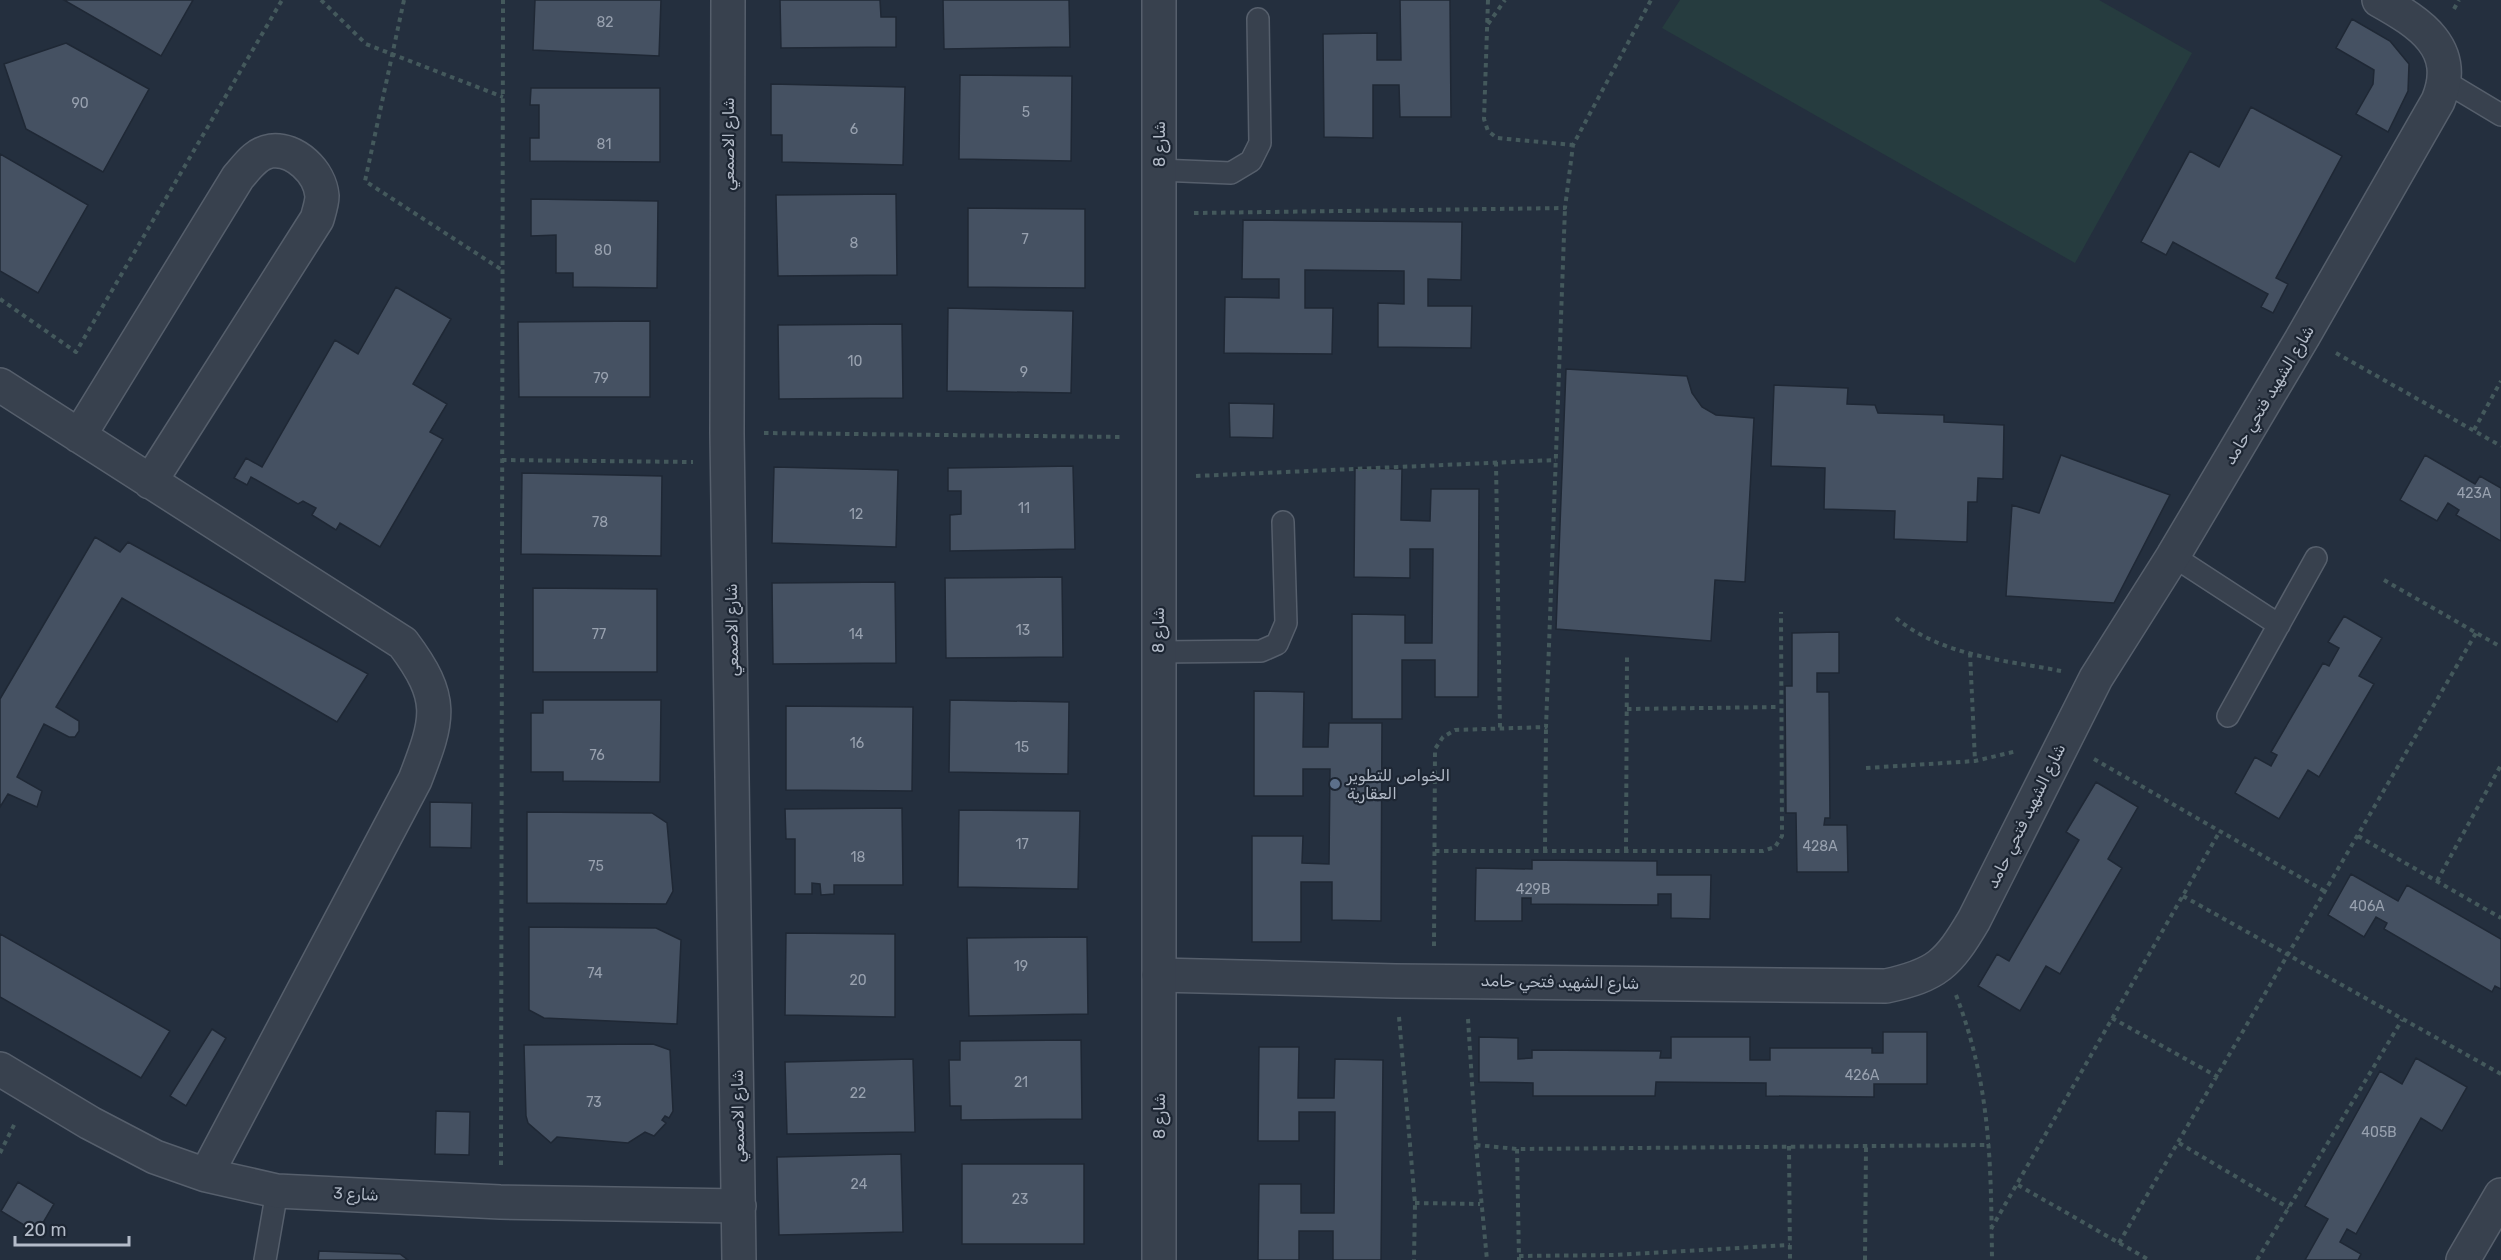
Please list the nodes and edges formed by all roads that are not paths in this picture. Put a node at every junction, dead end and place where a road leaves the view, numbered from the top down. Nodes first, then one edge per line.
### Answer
1 (728, 0) edge
2 (1159, 0) edge
3 (2379, 0) edge
4 (1258, 19) dead end
5 (2446, 82) junction
6 (2501, 115) edge
7 (1159, 170) junction
8 (0, 385) edge
9 (79, 436) junction
10 (150, 482) junction
11 (1283, 522) dead end
12 (2173, 556) junction
13 (2316, 558) dead end
14 (2279, 626) junction
15 (1158, 652) junction
16 (2228, 716) dead end
17 (1159, 975) junction
18 (0, 1069) edge
19 (207, 1175) junction
20 (277, 1191) junction
21 (2501, 1195) edge
22 (739, 1206) junction
23 (265, 1260) edge
24 (739, 1260) edge
25 (1159, 1260) edge
26 (2463, 1260) edge

1 - 22 street, شارع الاصمعي
2 - 7 street, شارع 8
3 - 5 street
4 - 7 lane
5 - 6 lane
5 - 12 street, شارع الشهيد فتحي حامد
7 - 15 street, شارع 8
8 - 9 street
9 - 10 street
9 - 10 street
10 - 19 street
11 - 15 lane
12 - 14 lane
12 - 17 street, شارع الشهيد فتحي حامد
13 - 14 lane
14 - 16 lane
15 - 17 street, شارع 8
17 - 25 street, شارع 8
18 - 19 street, شارع 3
19 - 20 street, شارع 3
20 - 22 street, شارع 3
20 - 23 lane
21 - 26 street
22 - 24 street, شارع الاصمعي

